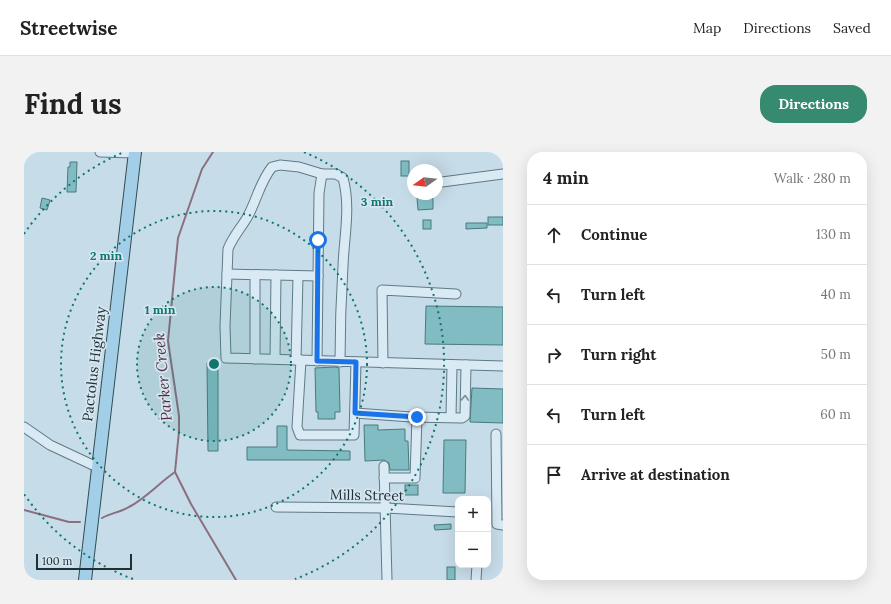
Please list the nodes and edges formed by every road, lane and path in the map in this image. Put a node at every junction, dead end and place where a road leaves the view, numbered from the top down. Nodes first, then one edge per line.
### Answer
1 (100, 152) edge
2 (135, 152) edge
3 (322, 174) junction
4 (503, 174) edge
5 (443, 182) edge
6 (227, 274) junction
7 (255, 275) junction
8 (276, 275) junction
9 (298, 276) junction
10 (318, 276) junction
11 (456, 294) dead end
12 (254, 359) junction
13 (275, 359) junction
14 (299, 360) junction
15 (317, 361) junction
16 (340, 362) junction
17 (356, 362) junction
18 (383, 363) junction
19 (452, 365) junction
20 (466, 365) junction
21 (503, 366) edge
22 (355, 413) junction
23 (417, 417) junction
24 (451, 417) junction
25 (24, 427) edge
26 (496, 434) dead end
27 (384, 466) dead end
28 (97, 467) junction
29 (500, 475) edge
30 (384, 478) junction
31 (276, 507) dead end
32 (386, 508) junction
33 (455, 512) edge
34 (503, 525) edge
35 (477, 568) edge
36 (85, 580) edge
37 (387, 580) edge
38 (476, 580) edge

1 - 2 street
2 - 28 main road, Pactolus Highway
3 - 6 street
3 - 10 street
3 - 16 street
4 - 5 street
6 - 7 street
6 - 12 street
7 - 8 street
7 - 12 street
8 - 9 street
8 - 13 street
9 - 10 street
9 - 14 street
10 - 15 street
11 - 18 street
12 - 13 street
13 - 14 street
14 - 15 street
14 - 22 street
15 - 16 street
16 - 17 street
17 - 18 street
17 - 22 street
18 - 19 street
19 - 20 street
19 - 24 street
20 - 21 street
24 -> 20 street
22 - 23 street
23 - 24 street
23 - 30 street
25 - 28 street
26 - 29 street
27 - 30 street
28 - 36 main road, Pactolus Highway
29 - 34 street
30 - 32 street
31 - 32 street, Mills Street
32 - 33 street, Mills Street
32 - 37 street
35 - 38 street

